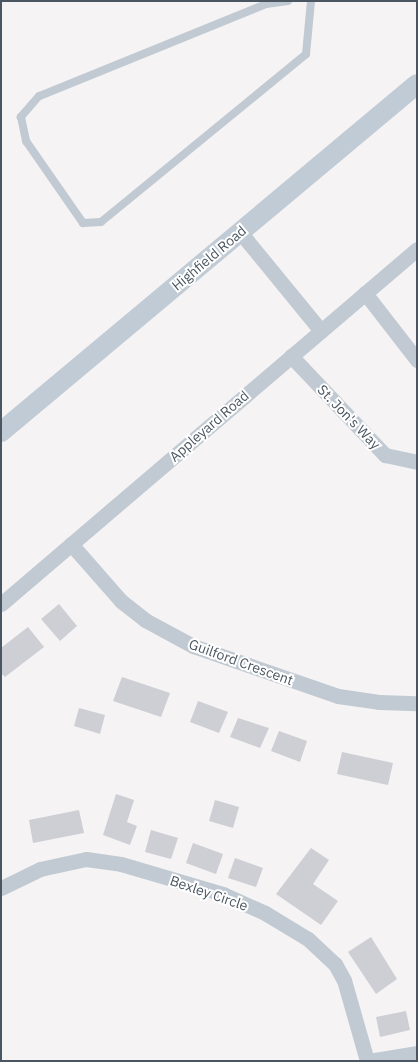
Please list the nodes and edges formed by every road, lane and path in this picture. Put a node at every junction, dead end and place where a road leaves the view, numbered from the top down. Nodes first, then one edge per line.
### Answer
1 (288, 1) edge
2 (311, 1) edge
3 (417, 84) edge
4 (240, 232) junction
5 (417, 249) edge
6 (365, 293) junction
7 (321, 331) junction
8 (291, 356) junction
9 (417, 360) edge
10 (1, 432) edge
11 (417, 462) edge
12 (71, 544) junction
13 (1, 604) edge
14 (417, 703) edge
15 (1, 888) edge
16 (417, 1053) edge
17 (368, 1061) edge

1 - 2 lane
3 - 4 street, Highfield Road
4 - 7 street
4 - 10 street, Highfield Road
5 - 6 street, Appleyard Road
6 - 7 street, Appleyard Road
6 - 9 street
7 - 8 street, Appleyard Road
8 - 11 street, St. Jon's Way
8 - 12 street, Appleyard Road
12 - 13 street, Appleyard Road
12 - 14 street, Guilford Crescent
15 - 17 street, Bexley Circle
16 - 17 street

